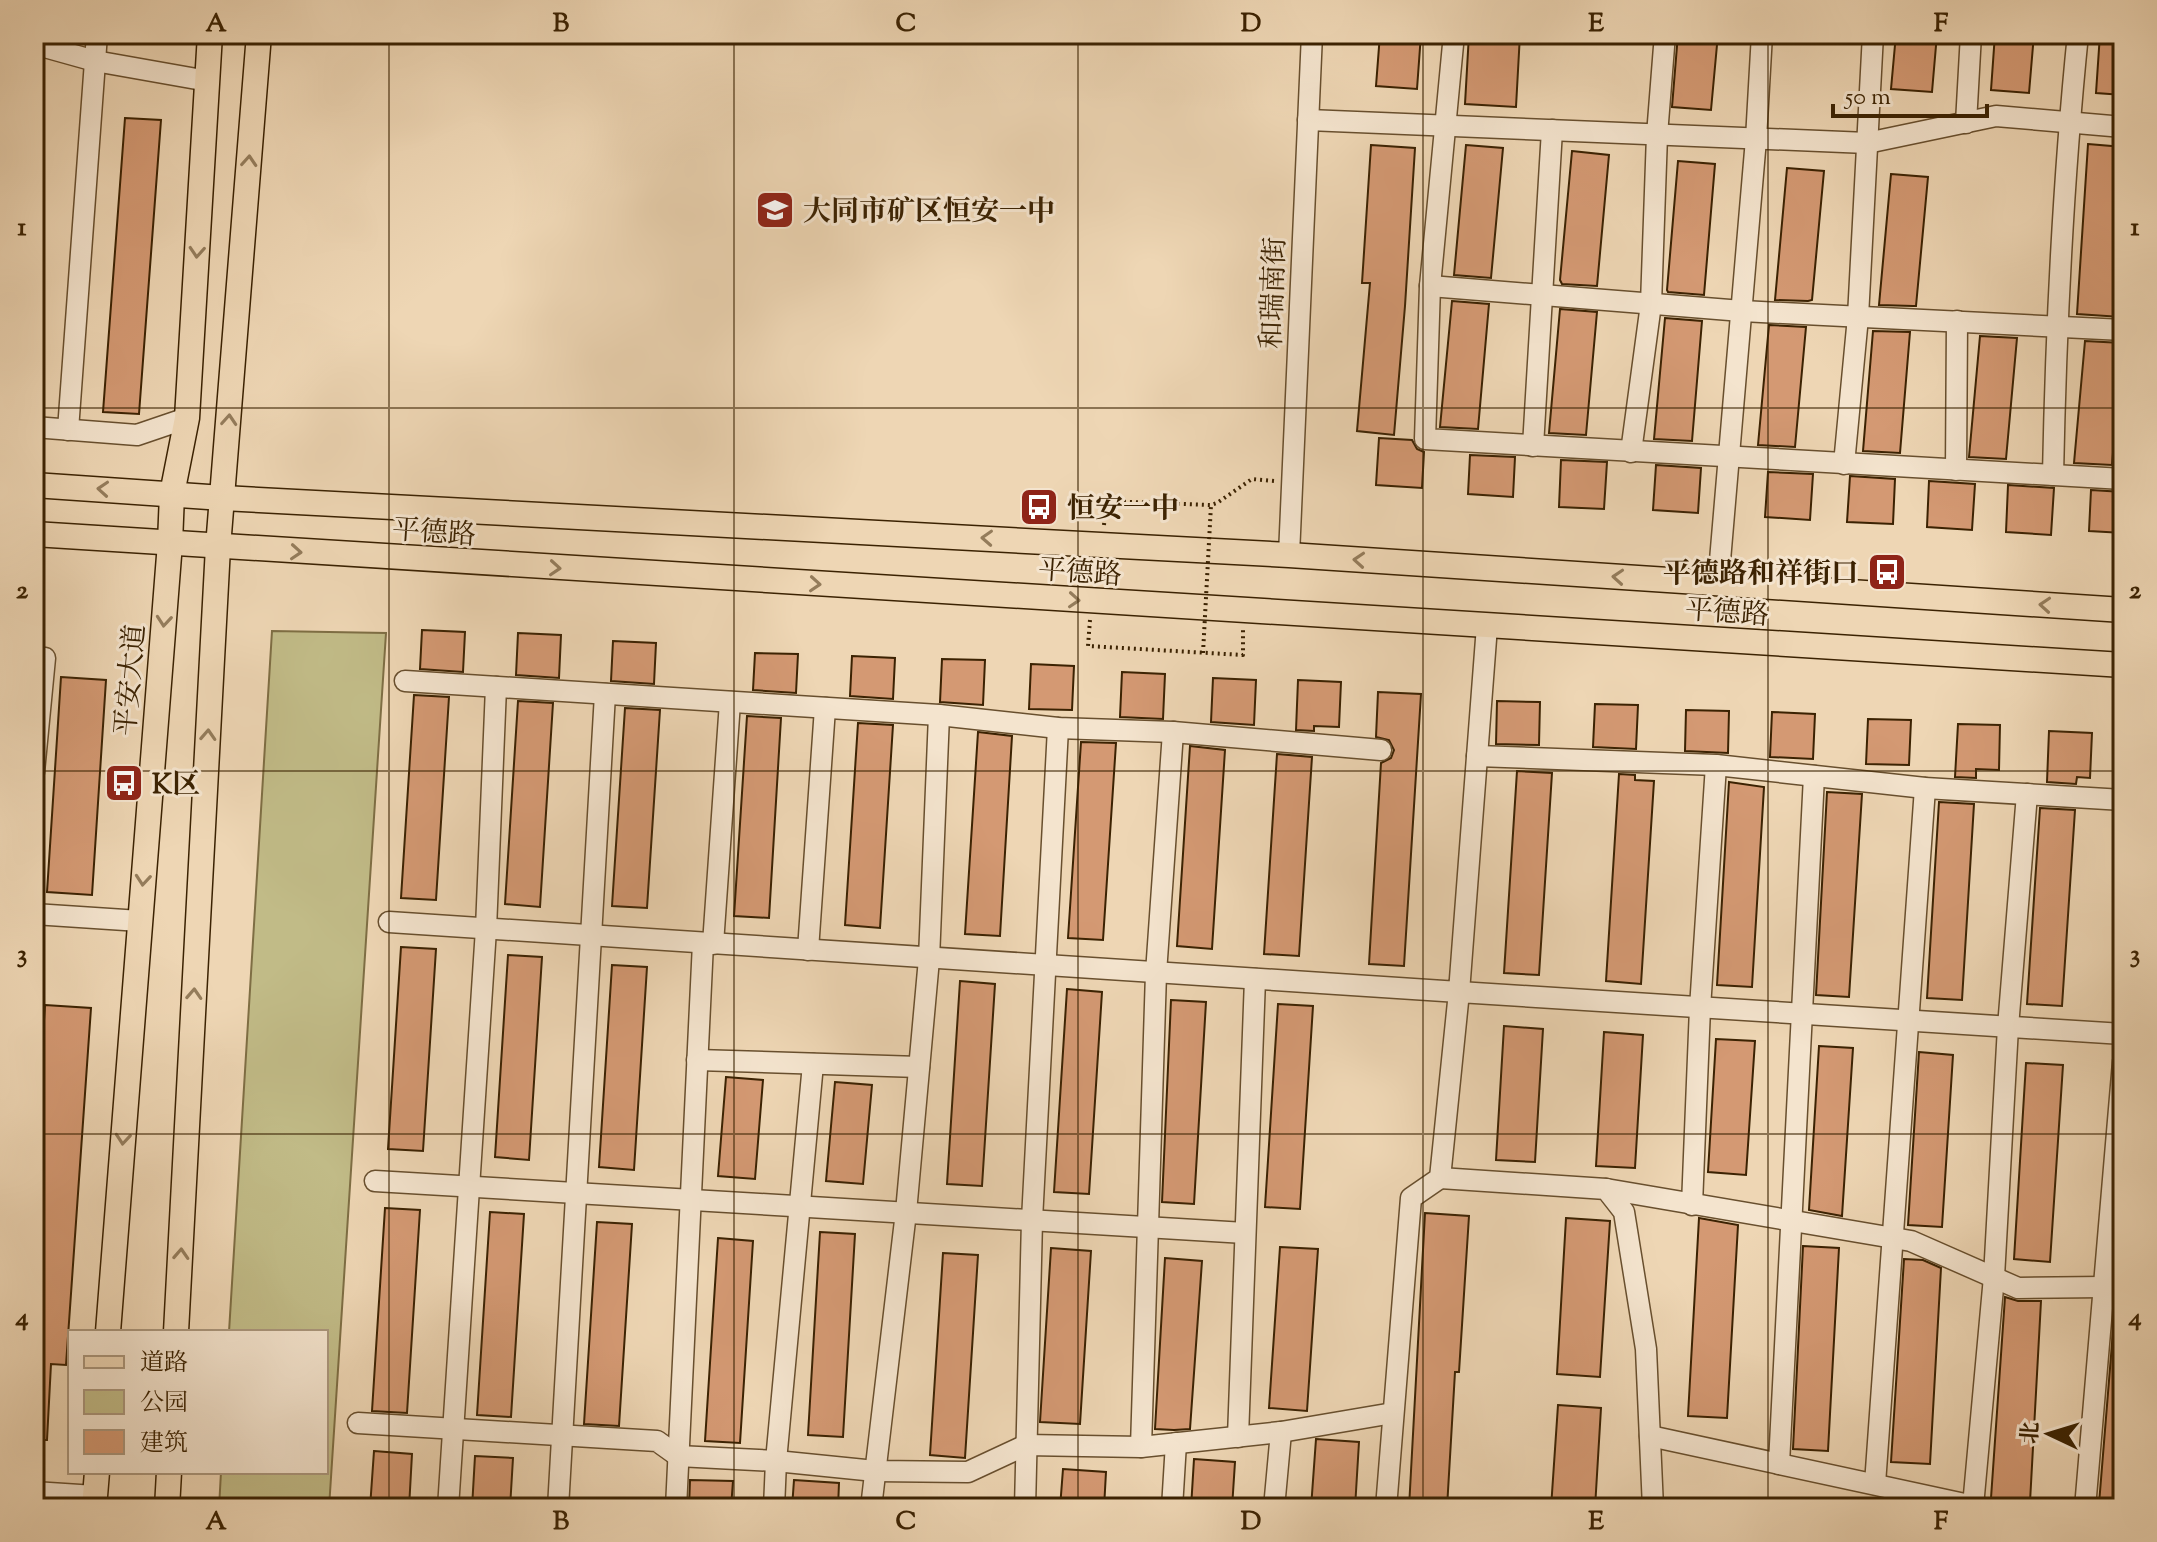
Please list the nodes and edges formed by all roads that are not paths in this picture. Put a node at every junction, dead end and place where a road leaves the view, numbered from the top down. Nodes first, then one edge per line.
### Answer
1 (97, 34) edge
2 (210, 34) edge
3 (259, 34) edge
4 (1312, 34) edge
5 (1454, 34) edge
6 (1665, 34) edge
7 (1762, 34) edge
8 (1873, 34) edge
9 (1971, 34) edge
10 (2078, 34) edge
11 (34, 44) edge
12 (95, 61) junction
13 (208, 81) junction
14 (1308, 120) junction
15 (2069, 122) junction
16 (1966, 123) junction
17 (1447, 126) junction
18 (2123, 127) edge
19 (1552, 130) junction
20 (1657, 135) junction
21 (1756, 139) junction
22 (1867, 143) junction
23 (1430, 286) junction
24 (1543, 295) junction
25 (1651, 304) junction
26 (1742, 311) junction
27 (1858, 317) junction
28 (1957, 321) junction
29 (2056, 327) junction
30 (2123, 330) edge
31 (187, 418) junction
32 (34, 427) edge
33 (68, 430) junction
34 (1533, 446) junction
35 (1631, 452) junction
36 (1729, 458) junction
37 (1844, 464) junction
38 (1956, 470) junction
39 (2053, 475) junction
40 (2123, 479) edge
41 (34, 485) edge
42 (172, 494) junction
43 (223, 498) junction
44 (34, 534) edge
45 (170, 543) junction
46 (218, 547) junction
47 (1289, 555) junction
48 (1718, 584) junction
49 (2123, 610) edge
50 (1487, 626) junction
51 (34, 657) edge
52 (2123, 665) edge
53 (405, 681) dead end
54 (496, 687) junction
55 (605, 694) junction
56 (730, 702) junction
57 (825, 708) junction
58 (939, 715) junction
59 (1058, 728) junction
60 (1173, 732) junction
61 (1381, 750) dead end
62 (1477, 756) junction
63 (1716, 765) junction
64 (34, 772) edge
65 (1814, 776) junction
66 (1925, 788) junction
67 (2027, 794) junction
68 (2123, 800) edge
69 (34, 914) edge
70 (140, 921) junction
71 (389, 922) dead end
72 (486, 929) junction
73 (591, 936) junction
74 (708, 944) junction
75 (808, 950) junction
76 (929, 959) junction
77 (1045, 966) junction
78 (1156, 973) junction
79 (1255, 979) junction
80 (1459, 992) junction
81 (1700, 1008) junction
82 (1802, 1014) junction
83 (1910, 1021) junction
84 (2008, 1027) junction
85 (2123, 1034) edge
86 (697, 1060) junction
87 (2123, 1062) edge
88 (813, 1064) junction
89 (919, 1067) junction
90 (1440, 1178) junction
91 (375, 1181) dead end
92 (469, 1186) junction
93 (1606, 1189) junction
94 (576, 1193) junction
95 (691, 1199) junction
96 (1692, 1205) junction
97 (798, 1206) junction
98 (906, 1212) junction
99 (1032, 1220) junction
100 (1790, 1221) junction
101 (1147, 1227) junction
102 (1245, 1233) junction
103 (1893, 1238) junction
104 (1994, 1277) junction
105 (2104, 1287) junction
106 (108, 1330) edge
107 (176, 1330) edge
108 (1393, 1413) junction
109 (358, 1423) dead end
110 (453, 1428) junction
111 (1281, 1432) junction
112 (562, 1435) junction
113 (1650, 1436) junction
114 (1238, 1437) junction
115 (1176, 1443) junction
116 (1026, 1445) junction
117 (1141, 1447) junction
118 (678, 1456) junction
119 (776, 1461) junction
120 (1779, 1464) junction
121 (875, 1471) junction
122 (169, 1474) edge
123 (1875, 1484) junction
124 (34, 1492) edge
125 (95, 1492) edge
126 (1978, 1507) edge
127 (167, 1508) edge
128 (448, 1508) edge
129 (558, 1508) edge
130 (676, 1508) edge
131 (774, 1508) edge
132 (871, 1508) edge
133 (1025, 1508) edge
134 (1172, 1508) edge
135 (1274, 1508) edge
136 (1386, 1508) edge
137 (1653, 1508) edge
138 (2085, 1508) edge

1 - 12 street
2 - 13 main road, 平安大道
43 -> 3 main road
4 - 14 street, 和瑞南街
5 - 17 street
6 - 20 street
7 - 21 street
8 - 22 street
9 - 16 street
10 - 15 street
11 - 12 street
12 - 13 street
12 - 33 street
13 -> 31 main road, 平安大道
14 - 17 street
14 - 47 street, 和瑞南街
15 - 16 street
15 - 18 street
15 - 29 street
16 - 22 street
17 - 19 street
17 - 23 street
19 - 20 street
19 - 24 street
20 - 21 street
20 - 25 street
21 - 22 street
21 - 26 street
22 - 27 street
23 - 24 street
23 - 34 street
24 - 25 street
24 - 34 street
25 - 26 street
25 - 35 street
26 - 27 street
26 - 36 street
27 - 28 street
27 - 37 street
28 - 29 street
28 - 38 street
29 - 30 street
29 - 39 street
31 - 33 street
31 - 42 main road, 平安大道
32 - 33 street
34 - 35 street
35 - 36 street
36 - 37 street
36 - 48 street
37 - 38 street
38 - 39 street
39 - 40 street
42 -> 41 main road, 平德路
42 - 43 main road, 平德路
42 - 45 main road, 平安大道
43 - 46 main road
47 -> 43 main road, 平德路
44 - 45 main road, 平德路
45 - 46 main road, 平德路
45 -> 70 main road, 平安大道
46 -> 50 main road, 平德路
107 -> 46 main road
48 -> 47 main road, 平德路
49 -> 48 main road, 平德路
50 - 52 main road, 平德路
50 - 62 street
51 - 64 street
53 - 54 street
54 - 55 street
54 - 72 street
55 - 56 street
55 - 73 street
56 - 57 street
56 - 74 street
57 - 58 street
57 - 75 street
58 - 59 street
58 - 76 street
59 - 60 street
59 - 77 street
60 - 61 street
60 - 78 street
62 - 63 street
62 - 80 street
63 - 65 street
63 - 81 street
65 - 66 street
65 - 82 street
66 - 67 street
66 - 83 street
67 - 68 street
67 - 84 street
69 - 70 street
70 -> 106 main road, 平安大道
71 - 72 street
72 - 73 street
72 - 92 street
73 - 74 street
73 - 94 street
74 - 75 street
74 - 86 street
75 - 76 street
76 - 77 street
76 - 89 street
77 - 78 street
77 - 99 street
78 - 79 street
78 - 101 street
79 - 80 street
79 - 102 street
80 - 81 street
80 - 90 street
81 - 82 street
81 - 96 street
82 - 83 street
82 - 100 street
83 - 84 street
83 - 103 street
84 - 85 street
84 - 104 street
86 - 88 street
86 - 95 street
87 - 105 street
88 - 89 street
88 - 97 street
89 - 98 street
90 - 93 street
90 - 108 street
91 - 92 street
92 - 94 street
92 - 110 street
93 - 96 street
93 - 113 street
94 - 95 street
94 - 112 street
95 - 97 street
95 - 118 street
96 - 100 street
97 - 98 street
97 - 119 street
98 - 99 street
98 - 121 street
99 - 101 street
99 - 116 street
100 - 103 street
100 - 120 street
101 - 102 street
101 - 117 street
102 - 114 street
103 - 104 street
103 - 123 street
104 - 105 street
104 - 126 street
105 - 138 street
108 - 111 street
108 - 136 street
109 - 110 street
110 - 112 street
110 - 128 street
111 - 114 street
111 - 135 street
112 - 118 street
112 - 129 street
113 - 120 street
113 - 137 street
114 - 115 street
115 - 117 street
115 - 134 street
116 - 117 street
116 - 121 street
116 - 133 street
118 - 119 street
118 - 130 street
119 - 121 street
119 - 131 street
120 - 123 street
121 - 132 street
122 - 127 main road
123 - 126 street
124 - 125 street

